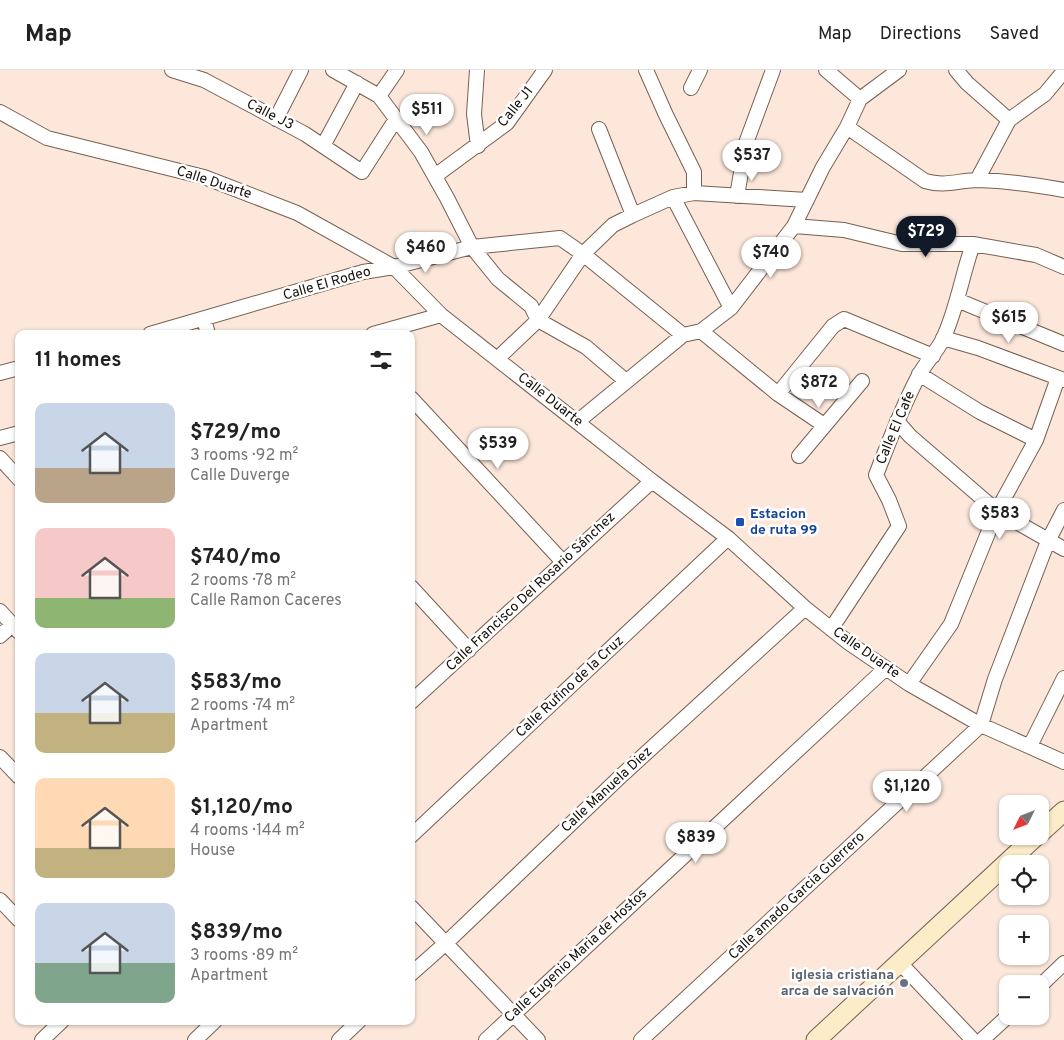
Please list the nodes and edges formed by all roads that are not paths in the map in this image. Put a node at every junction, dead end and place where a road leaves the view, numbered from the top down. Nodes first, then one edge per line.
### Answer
1 (172, 70) edge
2 (301, 70) edge
3 (333, 70) edge
4 (396, 70) edge
5 (477, 70) edge
6 (545, 70) edge
7 (646, 70) edge
8 (700, 70) edge
9 (773, 70) edge
10 (826, 70) edge
11 (899, 70) edge
12 (956, 70) edge
13 (1064, 71) edge
14 (357, 83) junction
15 (691, 88) dead end
16 (379, 96) junction
17 (860, 99) junction
18 (0, 112) edge
19 (276, 119) junction
20 (396, 119) junction
21 (1009, 120) junction
22 (847, 127) junction
23 (598, 129) dead end
24 (323, 146) junction
25 (478, 146) junction
26 (435, 176) junction
27 (977, 180) junction
28 (1064, 190) edge
29 (694, 193) junction
30 (737, 196) junction
31 (673, 198) junction
32 (807, 200) junction
33 (633, 215) junction
34 (794, 226) junction
35 (973, 244) junction
36 (472, 247) junction
37 (582, 254) junction
38 (394, 267) junction
39 (1064, 267) edge
40 (957, 300) junction
41 (731, 308) junction
42 (441, 315) junction
43 (204, 319) junction
44 (538, 320) junction
45 (164, 330) edge
46 (207, 330) edge
47 (387, 330) edge
48 (701, 332) junction
49 (683, 335) junction
50 (943, 338) junction
51 (1064, 344) edge
52 (933, 356) junction
53 (497, 359) junction
54 (15, 369) edge
55 (0, 373) edge
56 (919, 374) junction
57 (1061, 379) edge
58 (626, 381) junction
59 (862, 381) dead end
60 (778, 394) junction
61 (415, 402) edge
62 (897, 421) junction
63 (577, 422) junction
64 (824, 426) junction
65 (15, 434) edge
66 (0, 438) edge
67 (1036, 440) junction
68 (799, 456) dead end
69 (0, 458) edge
70 (15, 475) edge
71 (652, 481) junction
72 (1064, 510) edge
73 (997, 511) junction
74 (728, 538) junction
75 (1048, 541) junction
76 (1064, 549) edge
77 (563, 562) junction
78 (415, 591) edge
79 (805, 608) junction
80 (0, 611) edge
81 (15, 628) edge
82 (831, 629) junction
83 (0, 636) edge
84 (468, 650) junction
85 (886, 668) junction
86 (1064, 678) edge
87 (909, 684) junction
88 (415, 698) edge
89 (981, 725) junction
90 (1030, 746) junction
91 (0, 757) edge
92 (1064, 762) edge
93 (15, 773) edge
94 (1064, 811) edge
95 (1049, 825) edge
96 (415, 832) edge
97 (1026, 845) edge
98 (0, 900) edge
99 (415, 911) edge
100 (15, 916) edge
101 (446, 943) junction
102 (900, 963) junction
103 (1064, 963) edge
104 (415, 970) edge
105 (1049, 977) edge
106 (514, 1015) junction
107 (999, 1024) edge
108 (58, 1025) edge
109 (211, 1025) edge
110 (355, 1025) edge
111 (42, 1040) edge
112 (195, 1040) edge
113 (339, 1040) edge
114 (486, 1040) edge
115 (538, 1040) edge
116 (641, 1040) edge
117 (816, 1040) edge
118 (973, 1040) edge
119 (982, 1040) edge

1 - 19 street, Calle J3
2 - 19 street
3 - 14 street
4 - 16 street
5 - 25 street
6 - 25 street, Calle J1
7 - 29 street
8 - 15 street
9 - 30 street
10 - 17 street
11 - 17 street
12 - 21 street
13 - 21 street
14 - 16 street
14 - 24 street
16 - 20 street
17 - 22 street
18 - 38 street, Calle Duarte
19 - 24 street, Calle J3
20 - 24 street, Calle J3
20 - 26 street
21 - 27 street
22 - 27 street
22 - 32 street
23 - 33 street
25 - 26 street, Calle J1
26 - 36 street
27 - 28 street
29 - 30 street
29 - 31 street
30 - 32 street
31 - 33 street
31 - 41 street
32 - 34 street
33 - 37 street
34 - 35 street
34 - 41 street
35 - 39 street
35 - 40 street, Calle El Cafe
36 - 37 street, Calle El Rodeo
36 - 38 street, Calle El Rodeo
36 - 44 street
37 - 44 street
37 - 49 street, Calle El Rodeo
38 - 42 street, Calle Duarte
38 - 43 street, Calle El Rodeo
40 - 50 street, Calle El Cafe
40 - 51 street
41 - 48 street
42 - 47 street
42 - 53 street, Calle Duarte
43 - 45 street, Calle El Rodeo
43 - 46 street
44 - 53 street
44 - 58 street
48 - 49 street
48 - 60 street
49 - 58 street
50 - 52 street, Calle El Cafe
50 - 57 street
52 - 56 street, Calle El Cafe
52 - 60 street
53 - 63 street, Calle Duarte
54 - 55 street
56 - 62 street, Calle El Cafe
56 - 67 street
57 - 67 street
58 - 63 street
59 - 64 street
60 - 64 street
61 - 77 street
62 - 73 street
62 - 82 street, Calle El Cafe
63 - 71 street, Calle Duarte
64 - 68 street
65 - 66 street
67 - 73 street
69 - 70 street
71 - 74 street, Calle Duarte
71 - 77 street, Calle Francisco Del Rosario Sánchez
72 - 75 street
73 - 75 street
73 - 87 street
74 - 79 street, Calle Duarte
74 - 96 street, Calle Rufino de la Cruz
75 - 76 street
75 - 89 street
77 - 84 street, Calle Francisco Del Rosario Sánchez
78 - 84 street
79 - 82 street, Calle Duarte
79 - 101 street, Calle Manuela Diez
80 - 81 street
81 - 83 street
82 - 85 street, Calle Duarte
84 - 88 street, Calle Francisco Del Rosario Sánchez
85 - 87 street, Calle Duarte
85 - 106 street, Calle Eugenio Maria de Hostos
86 - 90 street
87 - 89 street, Calle Duarte
89 - 90 street, Calle Duarte
89 - 116 street, Calle amado Garcia Guerrero
90 - 92 street, Calle Duarte
91 - 93 street
94 - 95 street
97 - 102 street
98 - 100 street
99 - 101 street
101 - 104 street, Calle Manuela Diez
101 - 106 street
102 - 117 street
102 - 118 street
103 - 105 street
106 - 114 street, Calle Eugenio Maria de Hostos
106 - 115 street
107 - 119 street
108 - 111 street
109 - 112 street
110 - 113 street

